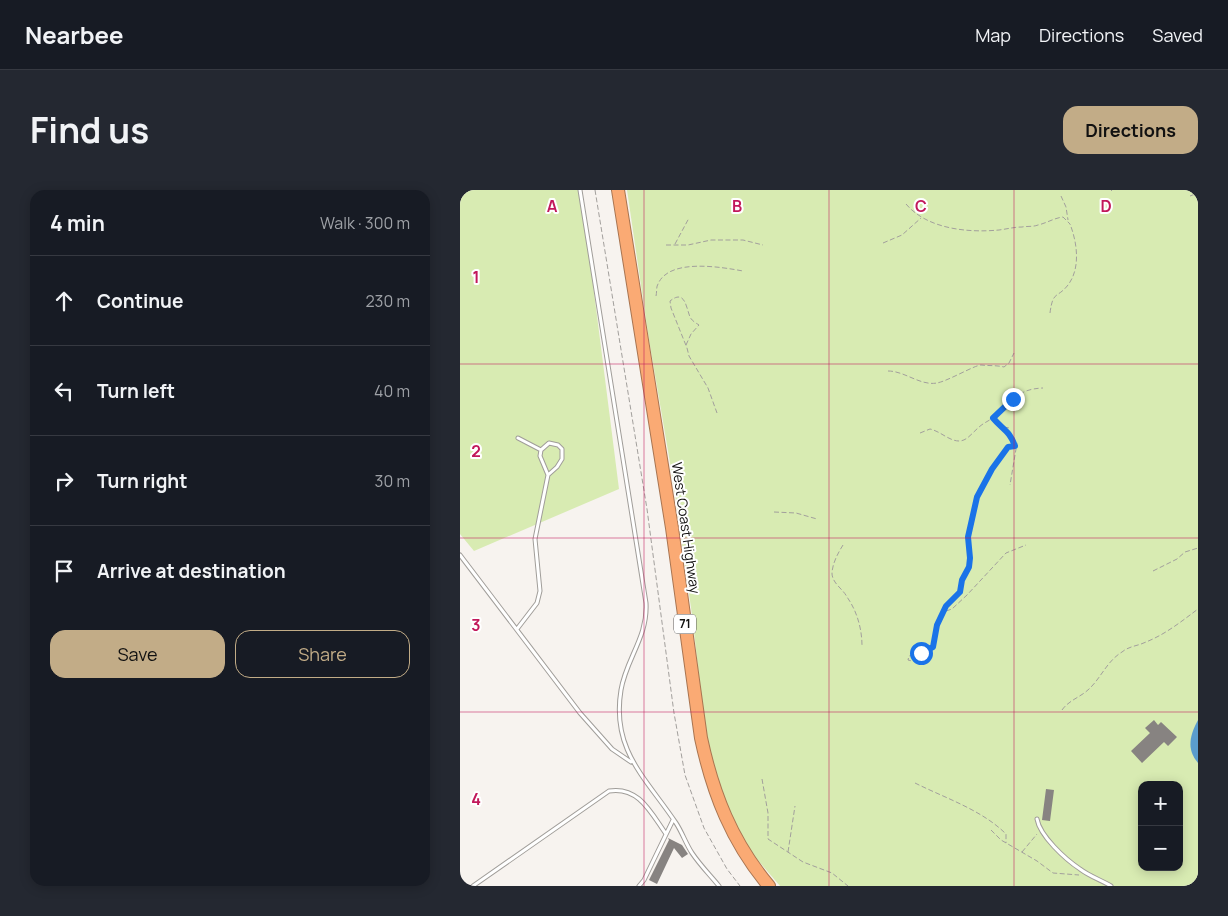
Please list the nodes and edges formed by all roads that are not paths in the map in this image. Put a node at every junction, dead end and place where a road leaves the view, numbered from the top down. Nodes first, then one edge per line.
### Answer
1 (580, 190) edge
2 (618, 190) edge
3 (518, 438) dead end
4 (541, 450) junction
5 (548, 475) junction
6 (460, 555) edge
7 (517, 630) junction
8 (632, 763) junction
9 (1037, 818) dead end
10 (674, 820) junction
11 (666, 834) junction
12 (473, 886) edge
13 (640, 886) edge
14 (719, 886) edge
15 (770, 886) edge
16 (1111, 886) edge

1 - 8 lane
2 - 15 highway, West Coast Highway / 71
3 - 4 lane
4 - 5 lane
4 - 5 lane
5 - 7 lane
6 - 7 lane
7 - 8 lane
8 - 10 lane
9 - 16 lane
10 - 11 lane
10 - 14 lane
11 - 12 lane
11 - 13 lane

